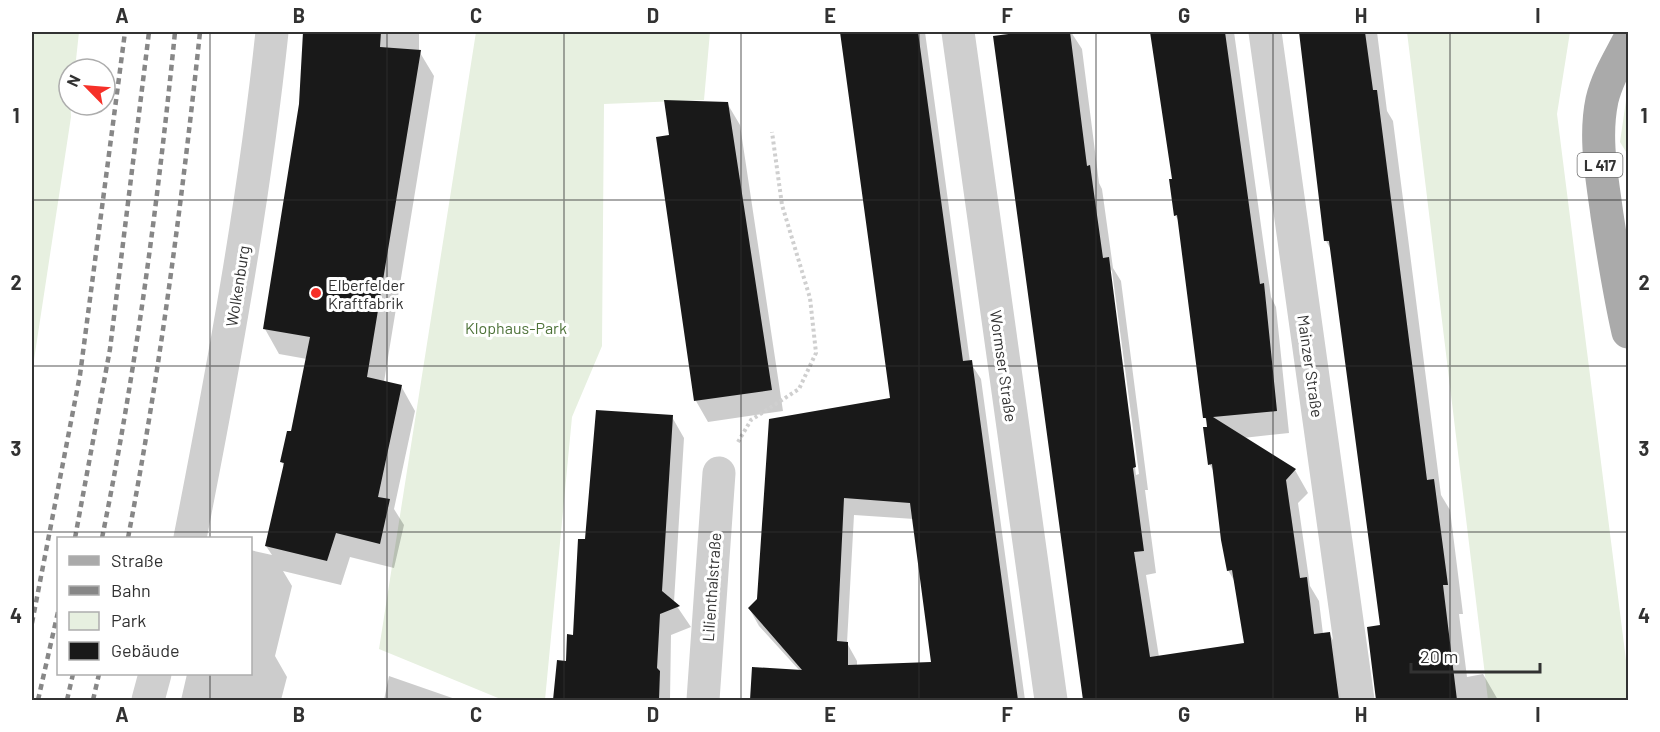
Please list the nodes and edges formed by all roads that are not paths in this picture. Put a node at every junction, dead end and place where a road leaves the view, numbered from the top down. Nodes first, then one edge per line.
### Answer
1 (272, 32) edge
2 (958, 32) edge
3 (1265, 32) edge
4 (1629, 42) edge
5 (1629, 332) edge
6 (719, 473) road end
7 (190, 537) edge
8 (155, 675) edge
9 (148, 700) edge
10 (703, 700) edge
11 (1051, 700) edge
12 (1358, 700) edge

1 - 7 street, Wolkenburg
2 - 11 street, Wormser Straße
3 - 12 street, Mainzer Straße
4 - 5 main road, L 417
6 - 10 street, Lilienthalstraße
8 - 9 street

